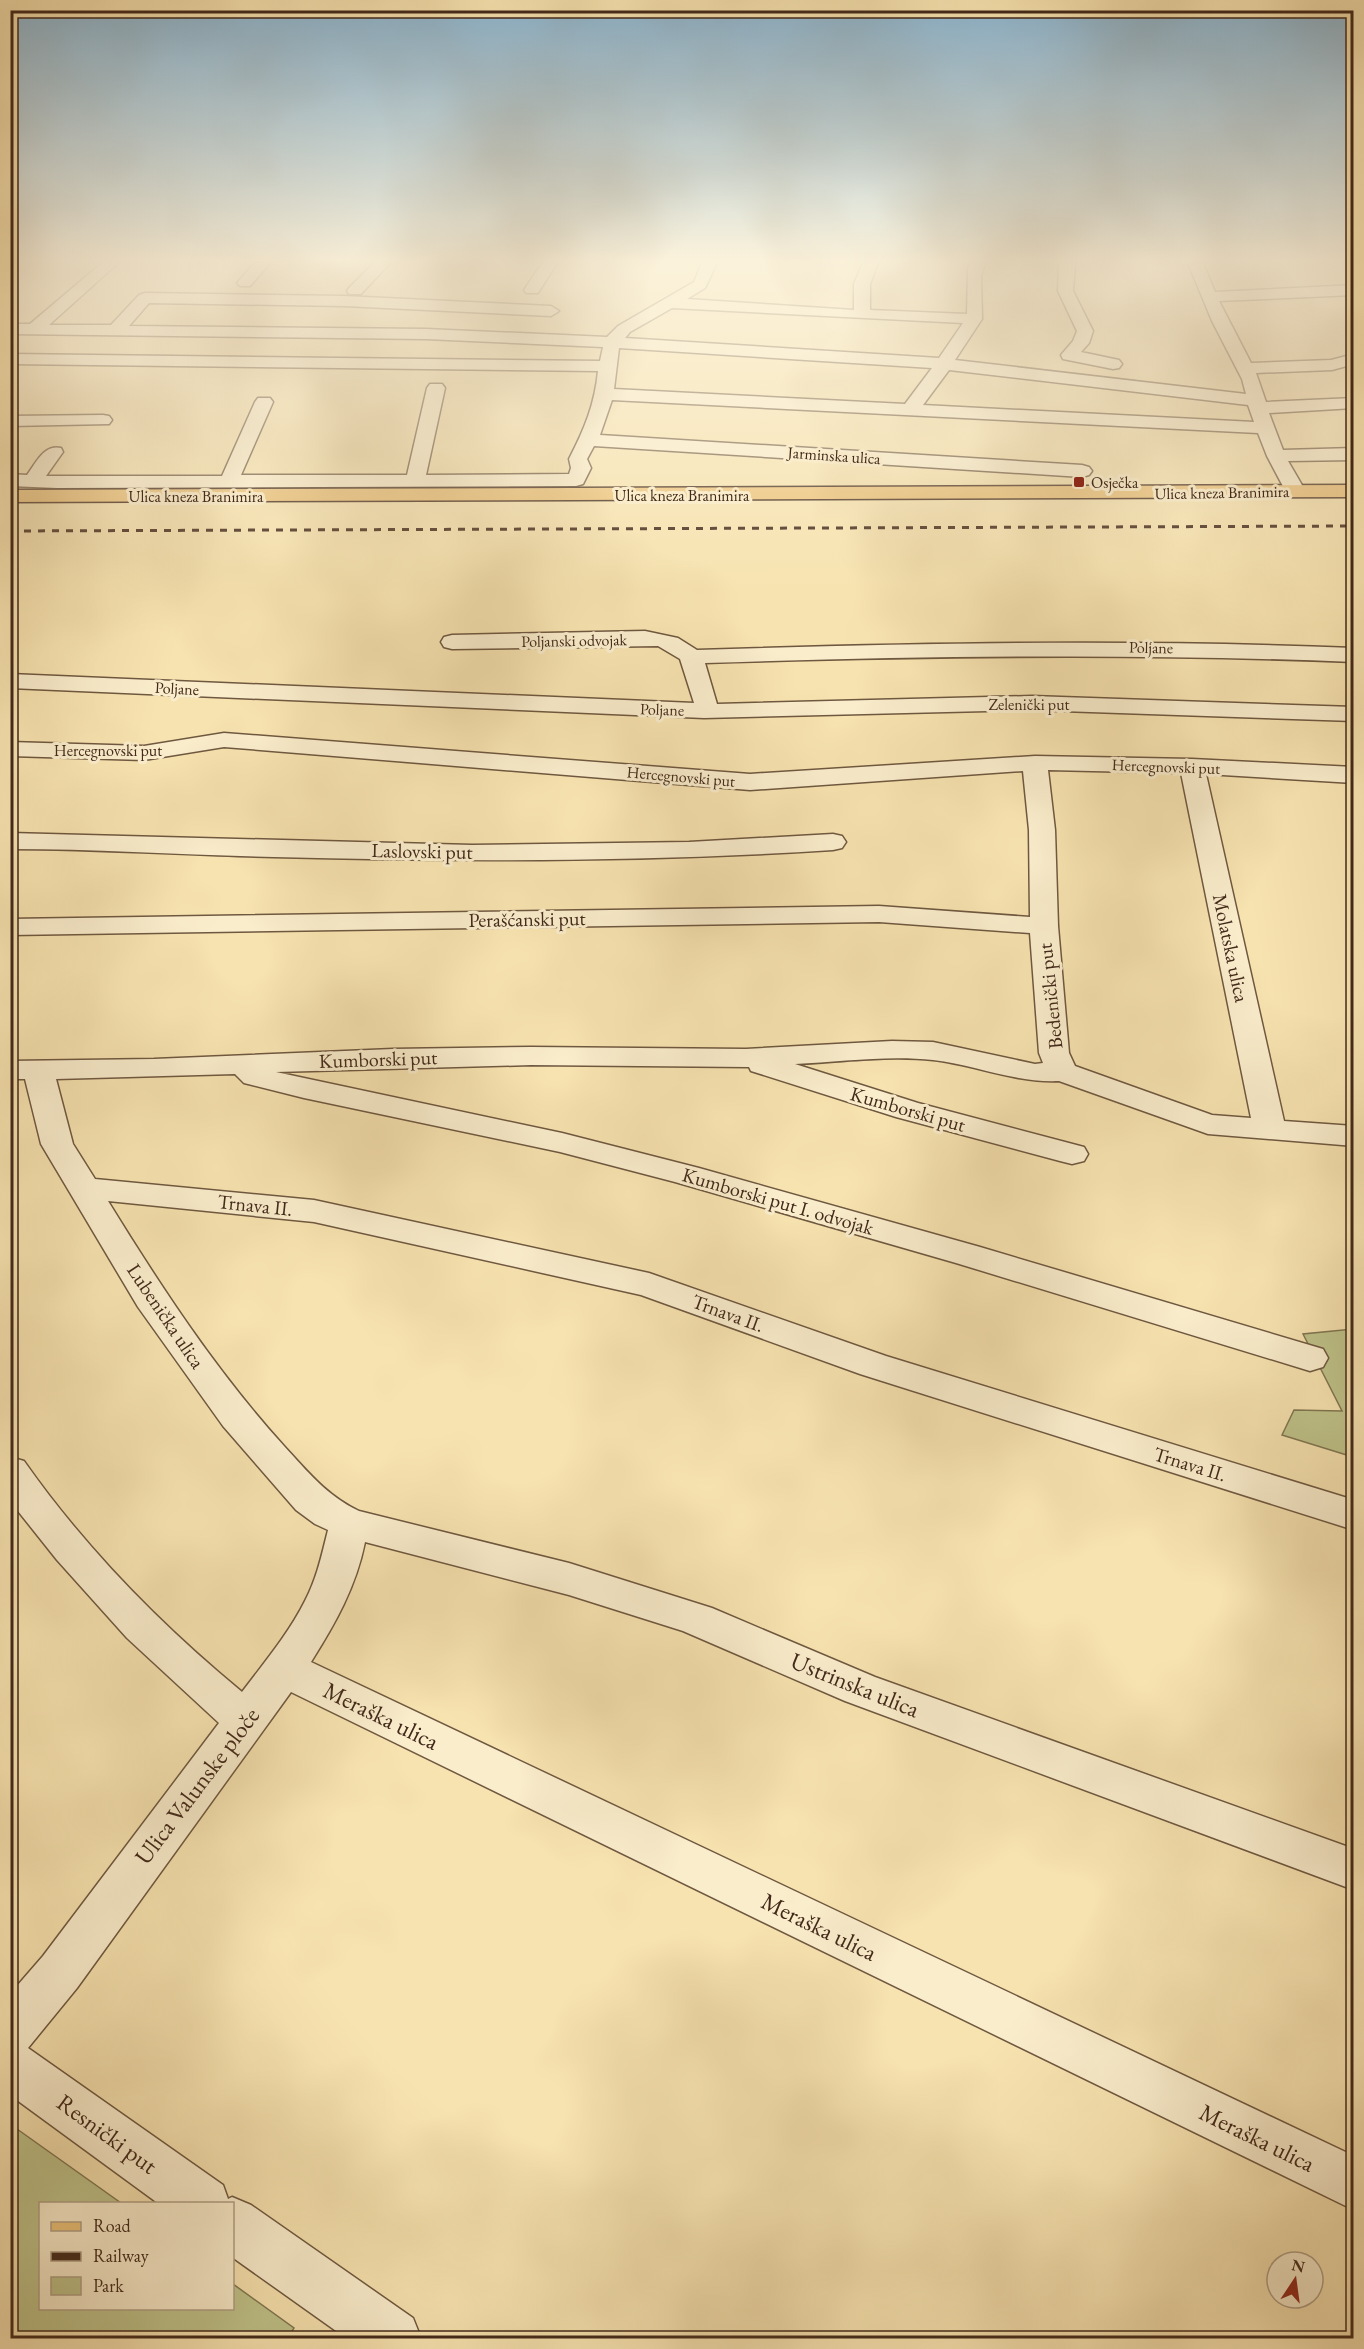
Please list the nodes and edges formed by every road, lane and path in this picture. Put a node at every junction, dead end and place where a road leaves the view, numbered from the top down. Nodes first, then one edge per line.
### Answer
1 (607, 373) edge
2 (938, 373) edge
3 (1023, 373) edge
4 (1247, 373) edge
5 (1217, 380) dead end
6 (436, 388) dead end
7 (605, 394) junction
8 (1255, 398) junction
9 (264, 402) dead end
10 (1353, 403) edge
11 (909, 411) junction
12 (103, 420) dead end
13 (10, 421) edge
14 (1266, 428) junction
15 (587, 440) junction
16 (54, 452) dead end
17 (1353, 454) edge
18 (1276, 456) junction
19 (1082, 471) dead end
20 (10, 480) edge
21 (33, 480) junction
22 (228, 481) junction
23 (415, 481) junction
24 (1353, 491) edge
25 (1296, 492) junction
26 (10, 496) edge
27 (452, 642) dead end
28 (1353, 655) edge
29 (691, 657) junction
30 (10, 681) edge
31 (704, 711) junction
32 (1353, 714) edge
33 (10, 749) edge
34 (1035, 763) junction
35 (1192, 766) junction
36 (1353, 775) edge
37 (10, 841) edge
38 (833, 842) dead end
39 (1044, 926) junction
40 (10, 927) edge
41 (746, 1058) junction
42 (243, 1064) junction
43 (24, 1070) edge
44 (1062, 1072) junction
45 (1270, 1130) junction
46 (1353, 1136) edge
47 (1071, 1154) dead end
48 (84, 1188) junction
49 (1310, 1358) dead end
50 (10, 1471) edge
51 (1353, 1515) edge
52 (349, 1523) junction
53 (284, 1669) junction
54 (246, 1720) junction
55 (1353, 1870) edge
56 (10, 2032) edge
57 (10, 2065) edge
58 (1353, 2184) edge
59 (201, 2202) edge
60 (234, 2225) edge
61 (393, 2338) edge

1 - 7 street
2 - 11 street
3 - 8 street
4 - 8 street
5 - 8 street
6 - 23 street
7 - 11 street
7 - 15 street
8 - 10 street
8 - 14 street
9 - 22 street
11 - 14 street
12 - 13 street
14 - 18 street
15 - 19 street, Jarminska ulica
15 - 23 street, Ulica kneza Branimira
16 - 21 street
17 - 18 street
18 - 25 street
20 - 21 street, Ulica kneza Branimira
21 - 22 street, Ulica kneza Branimira
22 - 23 street, Ulica kneza Branimira
24 - 25 main road, Ulica kneza Branimira
25 - 26 main road, Ulica kneza Branimira
27 - 29 street, Poljanski odvojak
28 - 29 street, Poljane
29 - 31 street, Poljane
30 - 31 street, Poljane
31 - 32 street, Zelenički put
33 - 34 street, Hercegnovski put
34 - 35 street, Hercegnovski put
34 - 39 street, Bedenički put
35 - 36 street, Hercegnovski put
35 - 45 street, Molatska ulica
37 - 38 street, Laslovski put
39 - 40 street, Perašćanski put
39 - 44 street, Bedenički put
41 - 42 street, Kumborski put
41 - 44 street, Kumborski put
41 - 47 street, Kumborski put
42 - 43 street, Kumborski put
42 - 49 street, Kumborski put I. odvojak
43 - 48 street, Lubenička ulica
44 - 45 street, Bedenički put
45 - 46 street, Bedenički put
48 - 51 street, Trnava II.
48 - 52 street, Lubenička ulica
50 - 54 street
52 - 53 street, Ulica Valunske ploče
52 - 55 street, Ustrinska ulica
53 - 54 street, Ulica Valunske ploče
53 - 58 street, Meraška ulica
54 - 56 street, Ulica Valunske ploče
57 - 59 street, Resnički put
60 - 61 street

